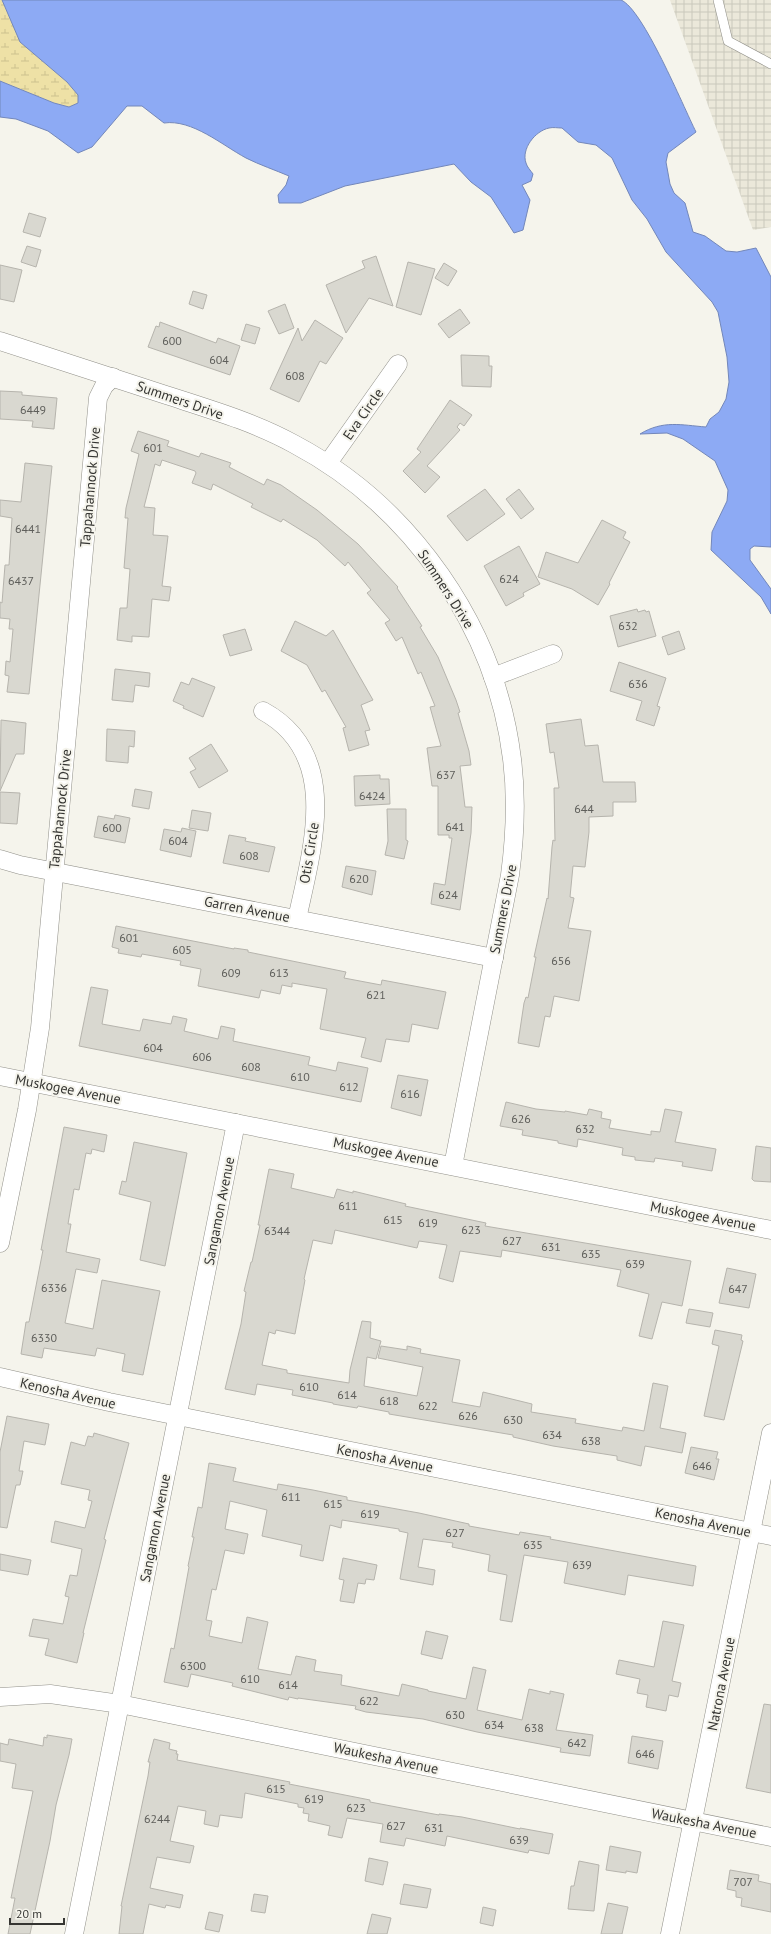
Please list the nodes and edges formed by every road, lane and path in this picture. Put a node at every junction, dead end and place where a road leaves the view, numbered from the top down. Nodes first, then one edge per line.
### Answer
1 (718, 0) edge
2 (771, 64) edge
3 (0, 341) edge
4 (398, 364) dead end
5 (112, 377) junction
6 (328, 464) junction
7 (553, 654) dead end
8 (493, 677) junction
9 (263, 711) dead end
10 (0, 859) edge
11 (54, 871) junction
12 (297, 919) junction
13 (494, 958) junction
14 (0, 1076) edge
15 (32, 1082) junction
16 (236, 1123) junction
17 (453, 1166) junction
18 (771, 1230) edge
19 (0, 1243) edge
20 (0, 1377) edge
21 (177, 1416) junction
22 (771, 1434) edge
23 (751, 1532) junction
24 (771, 1536) edge
25 (0, 1697) edge
26 (120, 1704) junction
27 (693, 1821) junction
28 (771, 1836) edge
29 (74, 1934) edge
30 (670, 1934) edge

1 - 2 lane
3 - 5 street, Summers Drive
4 - 6 street, Eva Circle
5 - 6 street, Summers Drive
5 - 11 street, Tappahannock Drive
6 - 8 street, Summers Drive
7 - 8 street
8 - 13 street, Summers Drive
9 - 12 street, Otis Circle
10 - 11 street, Garren Avenue
11 - 12 street, Garren Avenue
11 - 15 street, Tappahannock Drive
12 - 13 street, Garren Avenue
13 - 17 street, Summers Drive
14 - 15 street, Muskogee Avenue
15 - 16 street, Muskogee Avenue
15 - 19 street, Tappahannock Drive
16 - 17 street, Muskogee Avenue
16 - 21 street, Sangamon Avenue
17 - 18 street, Muskogee Avenue
20 - 21 street, Kenosha Avenue
21 - 23 street, Kenosha Avenue
21 - 26 street, Sangamon Avenue
22 - 23 street, Natrona Avenue
23 - 24 street, Kenosha Avenue
23 - 27 street, Natrona Avenue
25 - 26 street, Waukesha Avenue
26 - 27 street, Waukesha Avenue
26 - 29 street, Sangamon Avenue
27 - 28 street, Waukesha Avenue
27 - 30 street, Natrona Avenue

